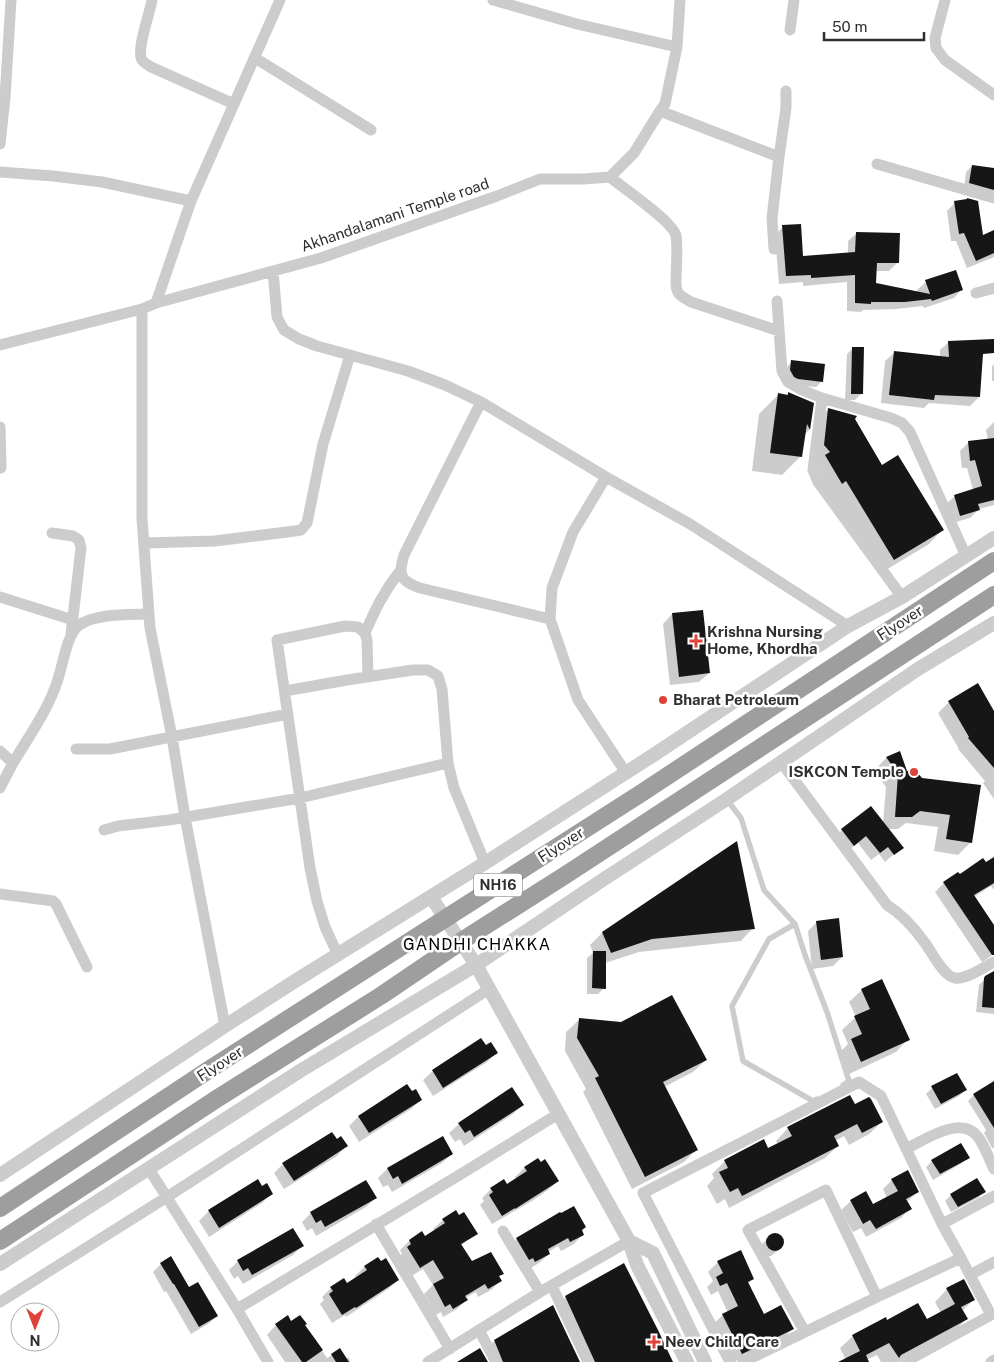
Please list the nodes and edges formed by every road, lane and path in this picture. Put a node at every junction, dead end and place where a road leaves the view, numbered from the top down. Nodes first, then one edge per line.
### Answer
1 (11, 0) edge
2 (152, 0) edge
3 (280, 0) edge
4 (493, 0) edge
5 (680, 0) edge
6 (794, 0) edge
7 (945, 0) edge
8 (790, 30) dead end
9 (677, 47) junction
10 (255, 58) junction
11 (786, 91) dead end
12 (994, 95) edge
13 (234, 104) junction
14 (660, 111) junction
15 (371, 130) dead end
16 (0, 144) edge
17 (779, 157) junction
18 (877, 164) dead end
19 (0, 172) edge
20 (610, 178) junction
21 (994, 198) edge
22 (191, 201) junction
23 (774, 249) dead end
24 (273, 271) junction
25 (994, 288) edge
26 (976, 294) dead end
27 (777, 301) dead end
28 (156, 303) junction
29 (142, 309) junction
30 (779, 331) junction
31 (0, 345) edge
32 (350, 355) junction
33 (822, 398) junction
34 (481, 402) junction
35 (0, 427) edge
36 (1, 468) edge
37 (606, 477) junction
38 (52, 533) dead end
39 (994, 538) edge
40 (144, 543) junction
41 (966, 556) junction
42 (994, 561) edge
43 (400, 571) junction
44 (994, 595) edge
45 (902, 597) junction
46 (0, 598) edge
47 (149, 614) junction
48 (550, 619) junction
49 (73, 620) junction
50 (994, 623) edge
51 (848, 626) junction
52 (365, 633) junction
53 (71, 634) junction
54 (368, 677) junction
55 (285, 691) junction
56 (288, 714) junction
57 (172, 737) junction
58 (76, 749) dead end
59 (0, 751) edge
60 (782, 762) junction
61 (13, 763) junction
62 (448, 763) junction
63 (626, 772) junction
64 (0, 788) edge
65 (300, 798) junction
66 (727, 800) junction
67 (185, 817) junction
68 (104, 830) dead end
69 (485, 863) junction
70 (0, 894) edge
71 (431, 897) junction
72 (795, 924) junction
73 (338, 955) junction
74 (994, 962) edge
75 (476, 965) junction
76 (88, 967) dead end
77 (489, 989) junction
78 (226, 1026) junction
79 (558, 1114) junction
80 (906, 1149) junction
81 (149, 1169) junction
82 (994, 1169) edge
83 (0, 1175) edge
84 (994, 1196) edge
85 (167, 1197) junction
86 (0, 1208) edge
87 (376, 1224) junction
88 (942, 1224) junction
89 (503, 1232) dead end
90 (0, 1241) edge
91 (629, 1241) junction
92 (961, 1258) junction
93 (994, 1262) edge
94 (0, 1264) edge
95 (970, 1275) junction
96 (552, 1286) junction
97 (540, 1292) junction
98 (877, 1297) junction
99 (0, 1302) edge
100 (236, 1309) junction
101 (479, 1330) junction
102 (805, 1332) junction
103 (450, 1348) junction
104 (722, 1348) junction
105 (704, 1360) edge
106 (268, 1362) edge
107 (428, 1362) edge
108 (496, 1362) edge
109 (588, 1362) edge
110 (687, 1362) edge
111 (730, 1362) edge
112 (743, 1362) edge
113 (905, 1362) edge

1 - 16 street
2 - 13 street
3 - 10 street
4 - 9 street
5 - 9 street
6 - 8 street
7 - 12 street
9 - 14 street
10 - 13 street
10 - 15 street
11 - 17 street
13 - 22 street
14 - 17 street
14 - 20 street
17 - 23 street
18 - 21 street
19 - 22 street
20 - 24 street, Akhandalamani Temple road
20 - 30 street
22 - 28 street
24 - 28 street, Akhandalamani Temple road
24 - 32 street
25 - 26 street
27 - 30 street
28 - 29 street, Akhandalamani Temple road
29 - 31 street, Akhandalamani Temple road
29 - 40 street
30 - 33 street
32 - 34 street
32 - 40 street
33 - 41 street
33 - 45 street
34 - 37 street
34 - 43 street
35 - 36 street
37 - 48 street
37 - 51 street
38 - 49 street
39 - 41 street
40 - 47 street
41 - 45 street
42 - 86 highway, Flyover / NH16, bridge
43 - 48 street
43 - 52 street
44 - 90 highway, Flyover / NH16, bridge
45 - 51 street
46 - 49 street
47 - 53 street
47 - 57 street
48 - 63 street
49 - 53 street
50 - 60 street
51 - 63 street
52 - 54 street
52 - 55 street
53 - 61 street
54 - 55 street
54 - 62 street
55 - 56 street
56 - 57 street
56 - 65 street
57 - 58 street
57 - 67 street
59 - 61 street
60 - 66 street
60 - 74 street
61 - 64 street
62 - 65 street
62 - 69 street
63 - 69 street
65 - 67 street
65 - 73 street
66 - 72 lane
66 - 75 street
67 - 68 street
67 - 78 street
69 - 71 street
70 - 76 street
71 - 73 street
71 - 75 street
72 - 72 lane
73 - 78 street
75 - 77 street
75 - 81 street
77 - 79 street
77 - 85 street
78 - 83 street
79 - 87 street
79 - 91 street
80 - 82 street
80 - 88 street
80 - 104 street
81 - 85 street
81 - 94 street
84 - 88 street
85 - 99 street
85 - 100 street
87 - 100 street
87 - 103 street
88 - 92 street
89 - 97 street
91 - 96 street
91 - 105 street
91 - 110 street
92 - 95 street
92 - 98 street
93 - 95 street
95 - 113 street
96 - 97 street
96 - 109 street
97 - 101 street
98 - 102 street
98 - 102 street
100 - 106 street
101 - 103 street
101 - 108 street
102 - 112 street
103 - 107 street
104 - 105 street
104 - 111 street

